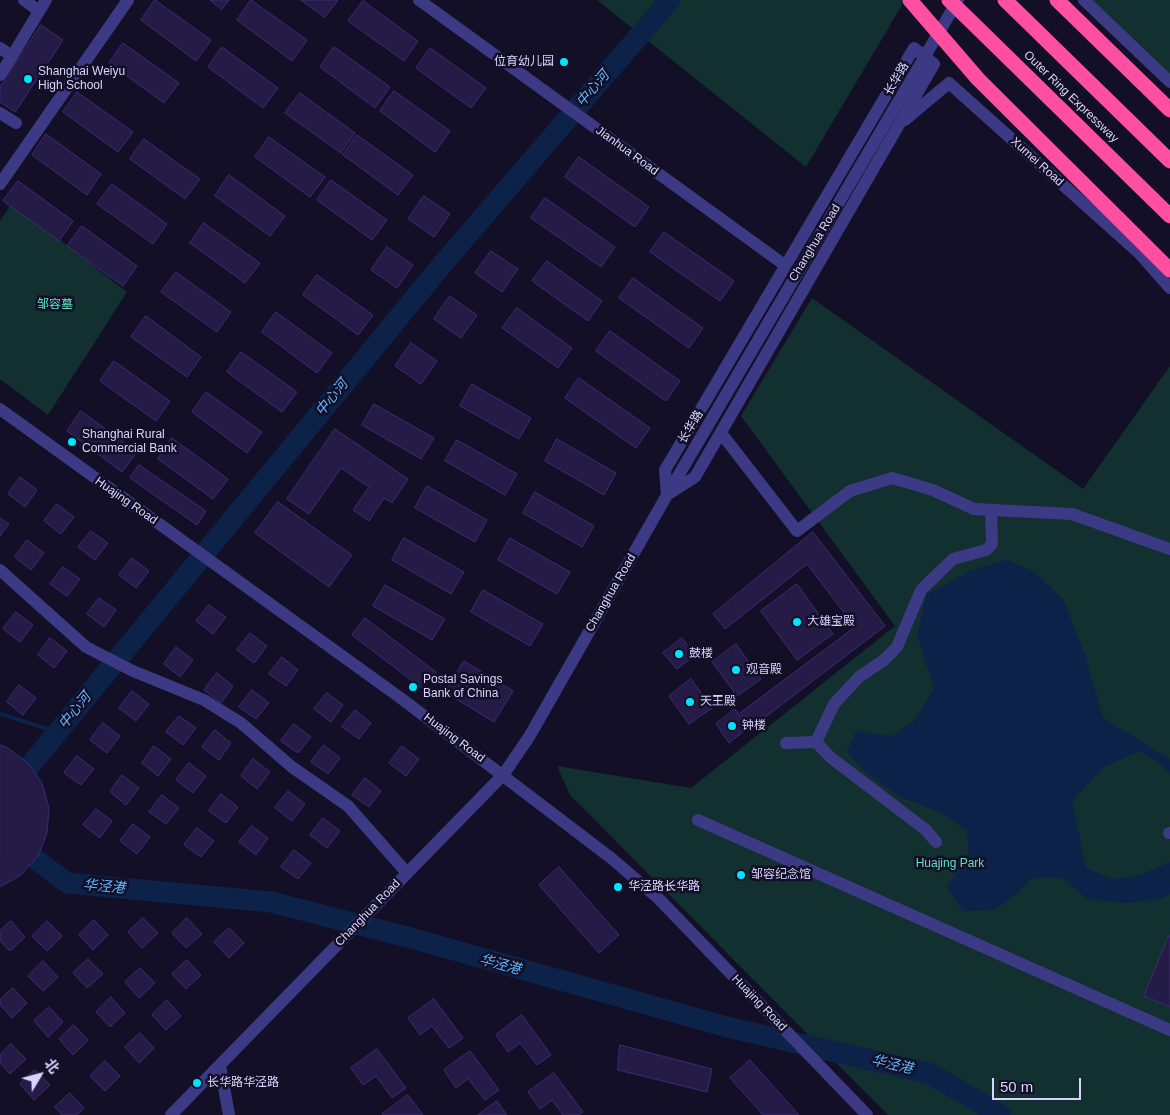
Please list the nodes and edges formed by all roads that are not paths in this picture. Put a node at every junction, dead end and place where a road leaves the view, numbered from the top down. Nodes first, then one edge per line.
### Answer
1 (24, 0) edge
2 (128, 0) edge
3 (419, 0) edge
4 (910, 0) edge
5 (949, 0) edge
6 (958, 0) edge
7 (1005, 0) edge
8 (1057, 0) edge
9 (1084, 0) edge
10 (43, 5) edge
11 (0, 48) edge
12 (12, 56) junction
13 (0, 75) edge
14 (1170, 82) edge
15 (1170, 110) edge
16 (0, 112) edge
17 (16, 123) dead end
18 (899, 124) junction
19 (1170, 161) edge
20 (0, 184) edge
21 (1170, 216) edge
22 (786, 266) junction
23 (1170, 270) edge
24 (1170, 288) edge
25 (0, 409) edge
26 (721, 433) junction
27 (667, 496) junction
28 (991, 510) junction
29 (1170, 549) edge
30 (0, 570) edge
31 (816, 742) junction
32 (786, 743) dead end
33 (503, 775) junction
34 (698, 820) dead end
35 (936, 842) dead end
36 (408, 873) junction
37 (1170, 1030) edge
38 (220, 1065) junction
39 (171, 1115) edge
40 (229, 1115) edge
41 (867, 1115) edge

1 - 10 street
2 - 20 street
3 - 22 street, Jianhua Road
4 - 23 highway
5 - 21 highway, Outer Ring Expressway
6 - 27 street, Changhua Road
7 - 19 highway, Outer Ring Expressway
8 - 15 highway
9 - 14 street
10 - 12 street
11 - 12 street
12 - 13 street
16 - 17 street
18 - 22 street, 长华路
18 - 24 street, Xumei Road
18 - 26 street, 长华路
22 - 27 street, 长华路
25 - 33 street, Huajing Road
26 - 27 street, 长华路
26 - 28 street
27 - 33 street, Changhua Road
28 - 29 street
28 - 31 street
30 - 36 street
31 - 32 street
31 - 35 street
33 - 36 street, Changhua Road
33 - 41 street, Huajing Road
34 - 37 street
36 - 38 street, Changhua Road
38 - 39 street, Changhua Road
38 - 40 street

